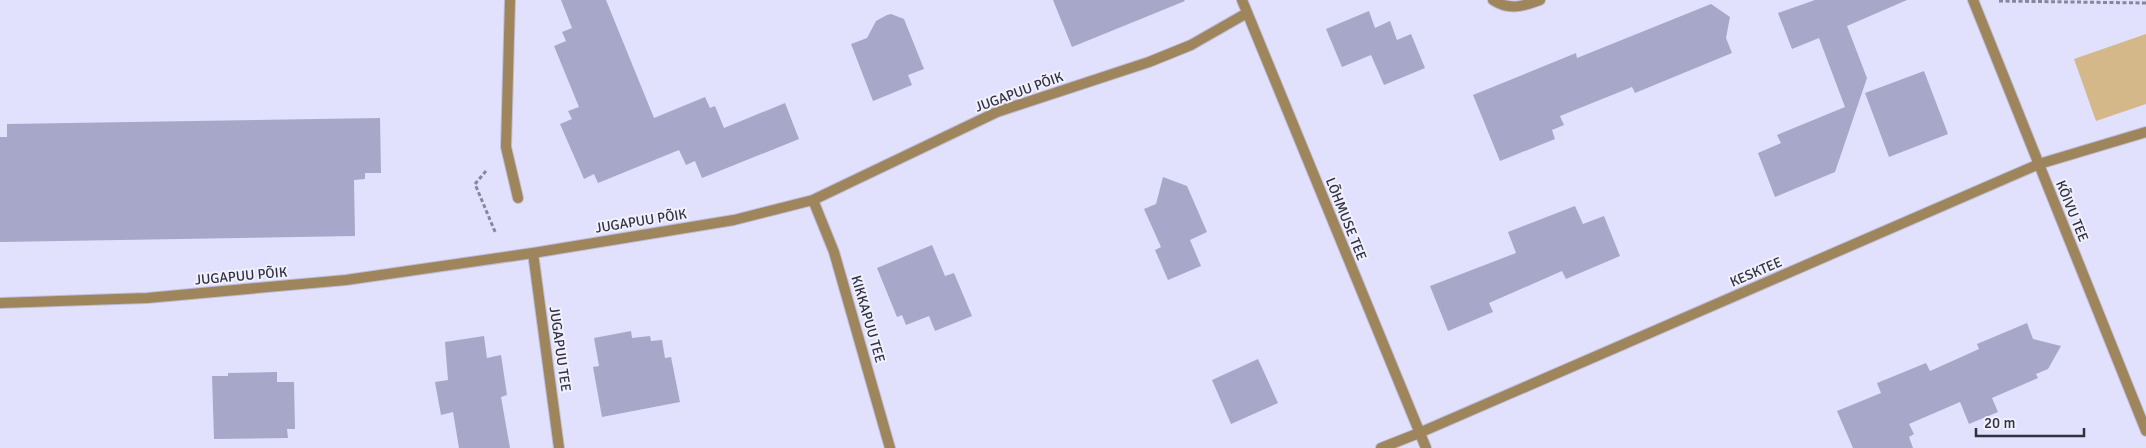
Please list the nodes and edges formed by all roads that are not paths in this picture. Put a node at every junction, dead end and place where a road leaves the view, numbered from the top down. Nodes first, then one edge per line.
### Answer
1 (510, 0) edge
2 (1493, 0) edge
3 (1540, 0) edge
4 (1973, 0) edge
5 (1245, 1) edge
6 (1247, 13) junction
7 (2146, 132) edge
8 (2039, 164) junction
9 (518, 198) dead end
10 (813, 200) junction
11 (533, 253) junction
12 (0, 303) edge
13 (2146, 431) edge
14 (1419, 433) junction
15 (559, 448) edge
16 (890, 448) edge
17 (1381, 448) edge
18 (1426, 448) edge

1 - 9 street
2 - 3 street
4 - 8 street, KÕIVU TEE
5 - 6 street, LÕHMUSE TEE
6 - 10 street, JUGAPUU PÕIK
6 - 14 street, LÕHMUSE TEE
7 - 8 street, KESKTEE
8 - 13 street, KÕIVU TEE
8 - 14 street, KESKTEE
10 - 11 street, JUGAPUU PÕIK
10 - 16 street, KIKKAPUU TEE
11 - 12 street, JUGAPUU PÕIK
11 - 15 street, JUGAPUU TEE
14 - 17 street, KESKTEE
14 - 18 street, LÕHMUSE TEE

